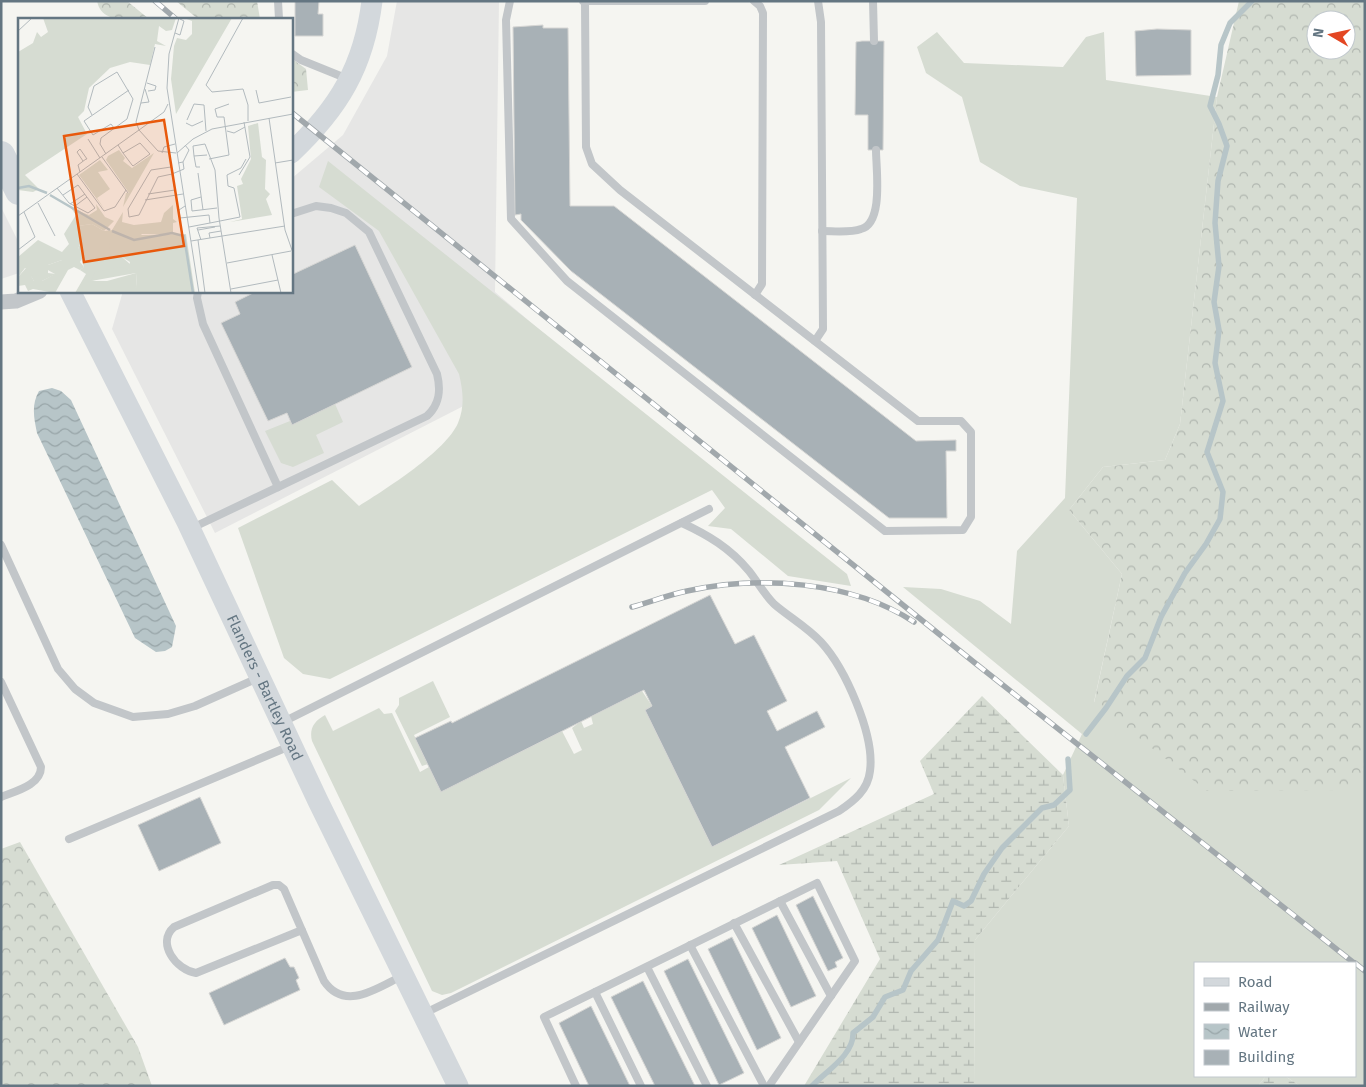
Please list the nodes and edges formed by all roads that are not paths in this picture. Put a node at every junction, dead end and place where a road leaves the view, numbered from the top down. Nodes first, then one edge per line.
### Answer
1 (278, 1) edge
2 (372, 1) edge
3 (510, 1) edge
4 (705, 1) edge
5 (754, 1) edge
6 (818, 1) edge
7 (873, 1) edge
8 (584, 2) edge
9 (279, 18) edge
10 (874, 41) dead end
11 (292, 54) edge
12 (350, 79) junction
13 (876, 150) dead end
14 (292, 152) edge
15 (1, 155) edge
16 (18, 189) edge
17 (292, 214) edge
18 (822, 231) junction
19 (38, 292) edge
20 (71, 292) edge
21 (198, 292) edge
22 (755, 295) junction
23 (1, 302) edge
24 (815, 341) junction
25 (278, 487) junction
26 (709, 509) dead end
27 (682, 523) junction
28 (190, 529) junction
29 (1, 545) edge
30 (260, 677) junction
31 (1, 682) edge
32 (281, 723) junction
33 (292, 745) junction
34 (1, 797) edge
35 (69, 839) dead end
36 (780, 901) junction
37 (734, 923) junction
38 (302, 930) junction
39 (690, 945) junction
40 (647, 967) junction
41 (404, 975) junction
42 (595, 992) junction
43 (831, 996) junction
44 (423, 1014) junction
45 (799, 1042) junction
46 (458, 1086) edge
47 (576, 1086) edge
48 (642, 1086) edge
49 (706, 1086) edge
50 (764, 1086) edge
51 (769, 1086) edge

1 - 9 lane
2 - 12 main road
3 - 24 lane
4 - 8 lane
5 - 22 lane
6 - 18 lane
7 - 10 lane
8 - 22 lane
11 - 12 lane
12 - 14 main road
13 - 18 lane
15 - 16 highway
17 - 25 lane
18 - 24 lane
19 - 23 street
20 - 28 main road, Flanders - Bartley Road
21 - 25 lane
22 - 24 lane
25 - 28 lane
26 - 27 lane
27 - 32 lane
27 - 44 lane
28 - 30 main road, Flanders - Bartley Road
29 - 30 lane
30 - 32 main road, Flanders - Bartley Road
31 - 34 lane
32 - 33 main road, Flanders - Bartley Road
33 - 35 lane
33 - 41 main road, Flanders - Bartley Road
36 - 37 lane
36 - 43 lane
36 - 43 lane
37 - 39 lane
37 - 45 lane
38 - 38 lane
38 - 41 lane
39 - 40 lane
39 - 50 lane
40 - 42 lane
40 - 49 lane
41 - 44 main road, Flanders - Bartley Road
42 - 47 lane
42 - 48 lane
43 - 45 lane
44 - 46 main road, Flanders - Bartley Road
45 - 51 lane

